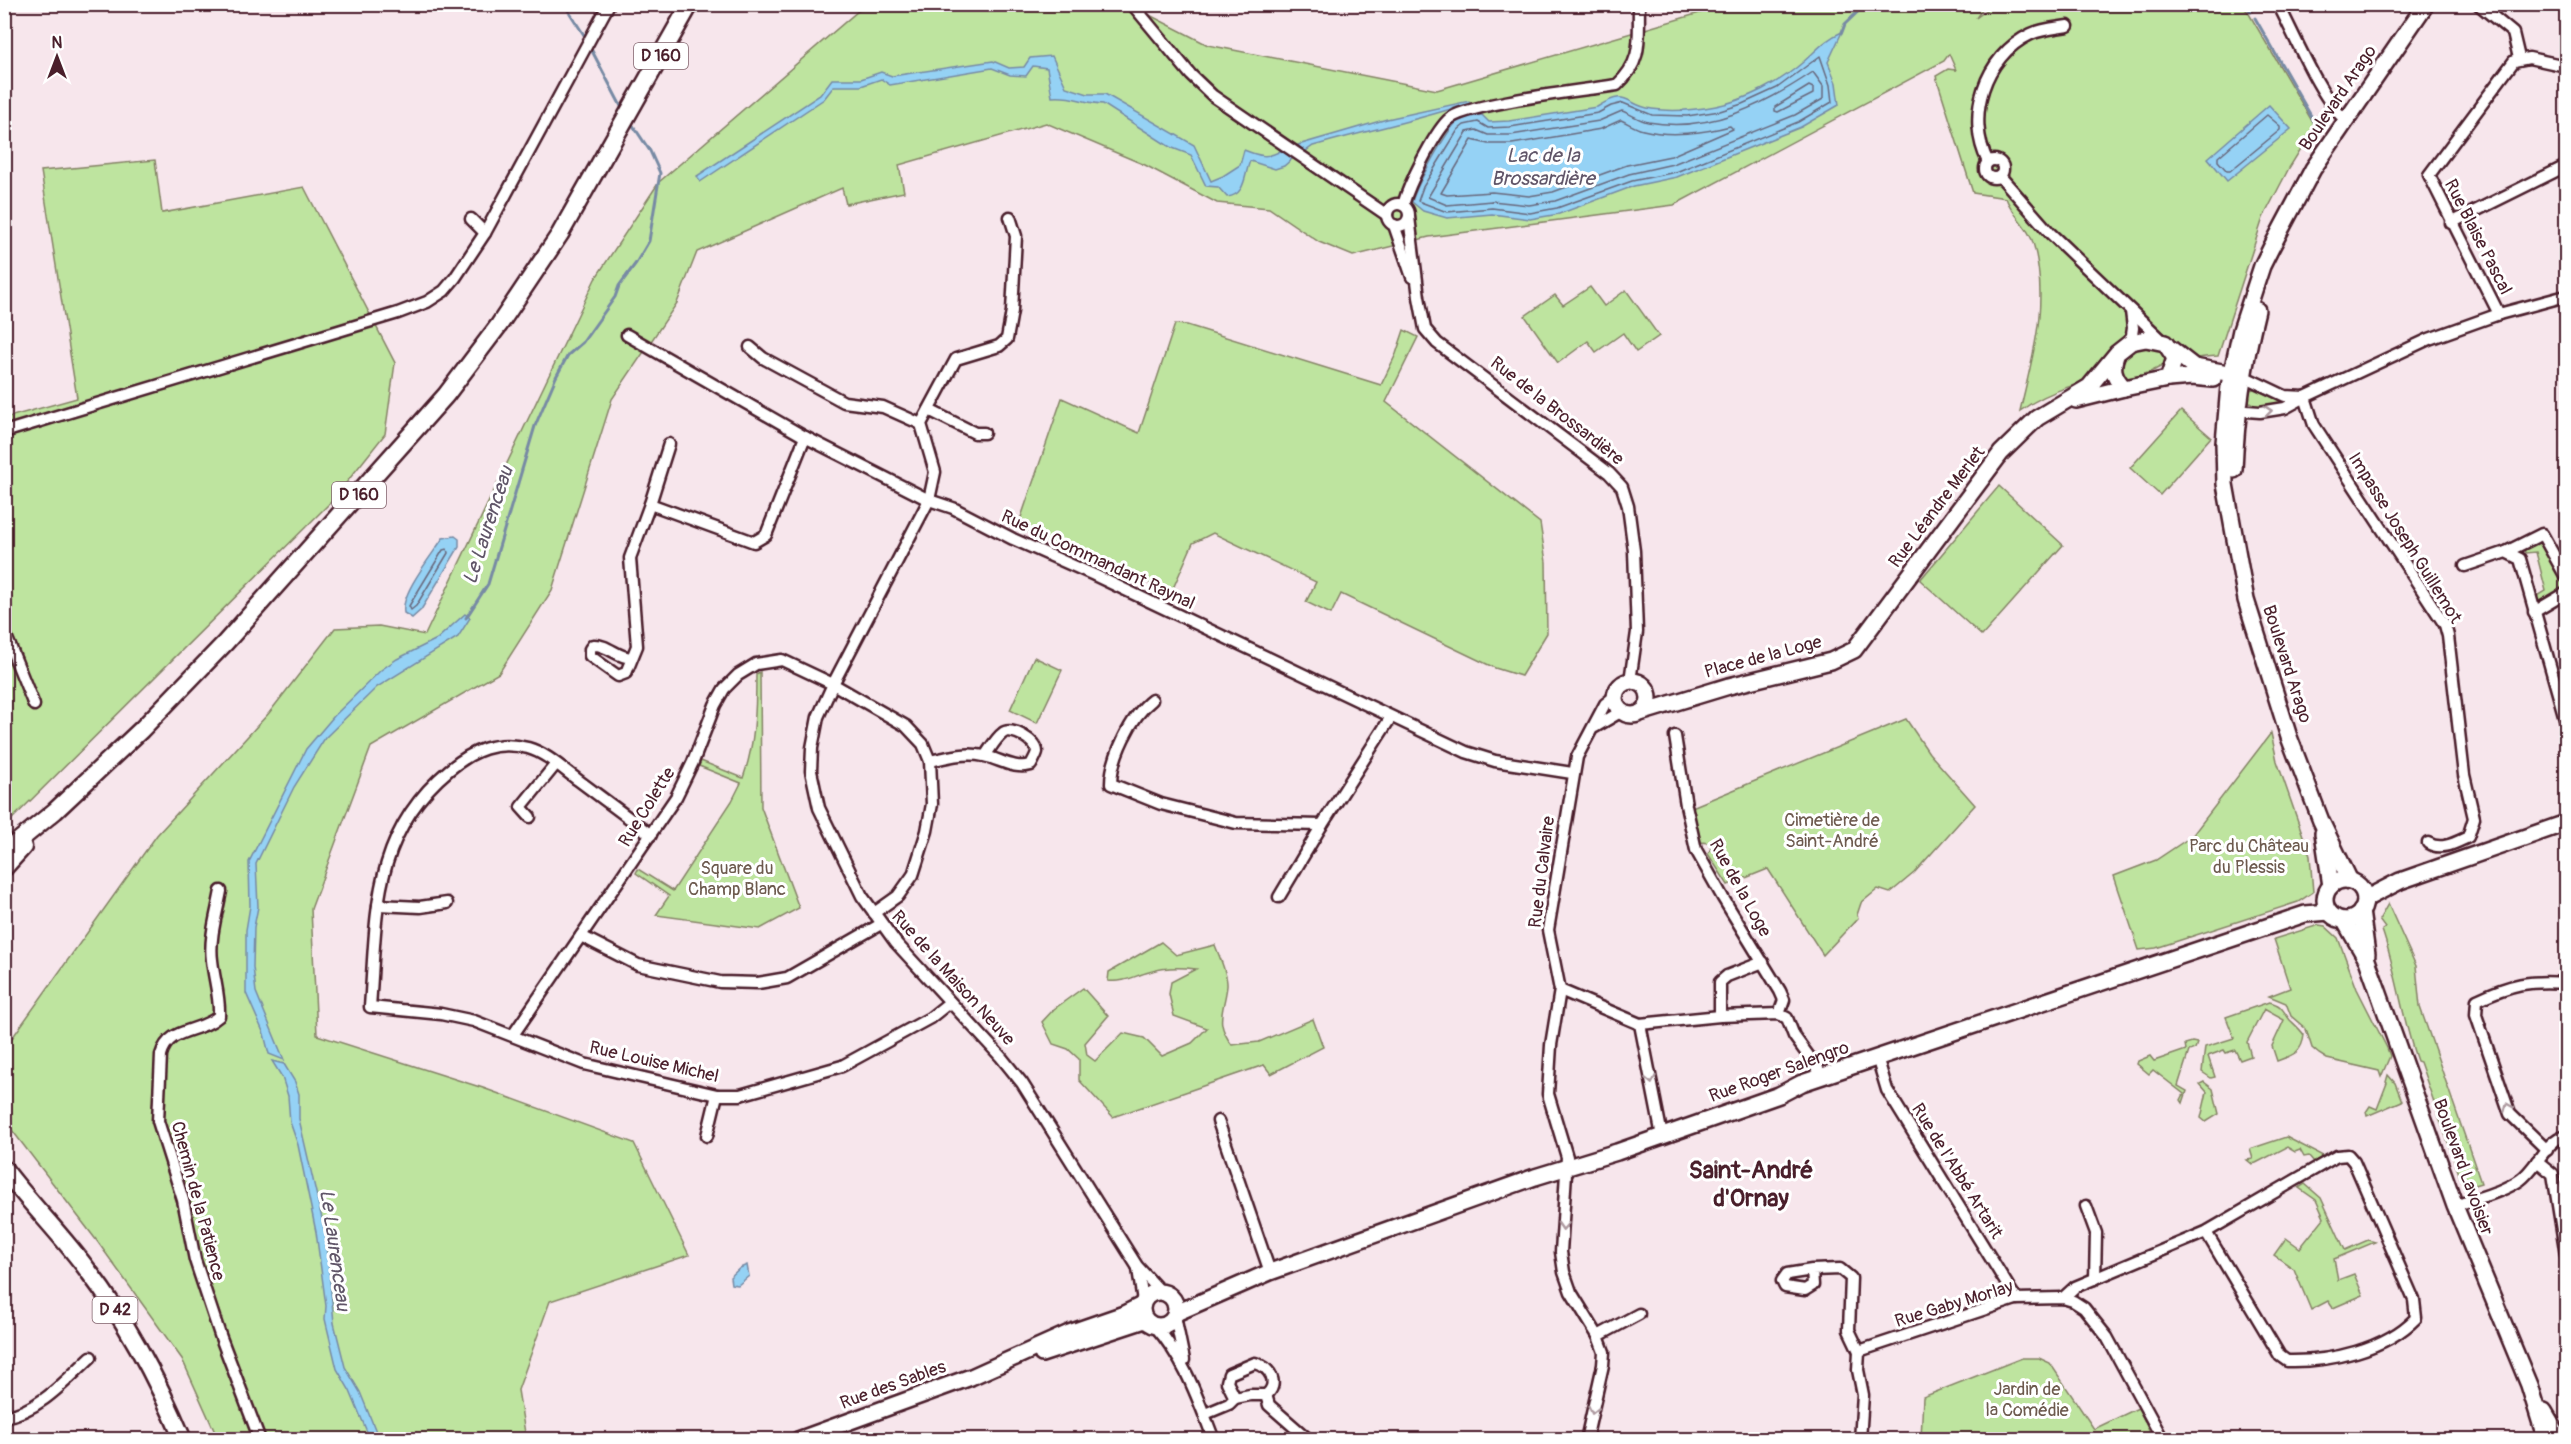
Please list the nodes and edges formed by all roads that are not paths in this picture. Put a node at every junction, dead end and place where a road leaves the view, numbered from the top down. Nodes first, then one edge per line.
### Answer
1 (609, 4) edge
2 (690, 4) edge
3 (1132, 4) edge
4 (1639, 4) edge
5 (2278, 4) edge
6 (2426, 4) edge
7 (2478, 4) edge
8 (2068, 26) dead end
9 (2519, 58) junction
10 (2566, 66) edge
11 (2346, 120) junction
12 (2566, 166) edge
13 (1403, 205) junction
14 (1387, 215) junction
15 (1010, 217) dead end
16 (1409, 217) junction
17 (471, 219) dead end
18 (2451, 223) junction
19 (1394, 225) junction
20 (485, 233) junction
21 (2566, 296) edge
22 (1419, 297) junction
23 (2131, 311) junction
24 (2499, 314) junction
25 (627, 335) dead end
26 (2131, 342) junction
27 (2168, 346) junction
28 (750, 347) dead end
29 (2117, 353) junction
30 (2168, 379) junction
31 (2237, 381) junction
32 (2124, 388) junction
33 (2305, 397) junction
34 (2065, 403) junction
35 (929, 410) junction
36 (2234, 411) junction
37 (921, 424) junction
38 (4, 432) edge
39 (984, 433) dead end
40 (805, 437) junction
41 (669, 444) dead end
42 (929, 500) junction
43 (650, 504) junction
44 (2506, 552) junction
45 (2465, 566) dead end
46 (2566, 577) edge
47 (2566, 593) edge
48 (2534, 612) junction
49 (4, 631) edge
50 (1854, 650) joint
51 (632, 658) dead end
52 (1630, 681) junction
53 (833, 684) junction
54 (1646, 689) junction
55 (1615, 696) junction
56 (1152, 700) dead end
57 (1682, 700) junction
58 (34, 705) dead end
59 (1622, 711) junction
60 (1640, 712) junction
61 (1390, 717) junction
62 (2566, 722) edge
63 (1595, 727) junction
64 (1675, 736) dead end
65 (985, 756) junction
66 (930, 761) junction
67 (556, 764) junction
68 (1572, 773) junction
69 (55, 811) junction
70 (530, 817) dead end
71 (2321, 821) junction
72 (2566, 823) edge
73 (1322, 825) junction
74 (651, 835) junction
75 (2428, 843) dead end
76 (4, 853) edge
77 (4, 868) edge
78 (222, 891) dead end
79 (2328, 891) junction
80 (2359, 895) junction
81 (1279, 897) dead end
82 (447, 903) dead end
83 (378, 905) junction
84 (2329, 912) junction
85 (874, 913) junction
86 (2305, 914) junction
87 (2344, 920) junction
88 (881, 924) junction
89 (581, 936) junction
90 (2367, 960) junction
91 (1762, 962) junction
92 (2566, 983) edge
93 (1560, 990) junction
94 (950, 1002) junction
95 (1779, 1014) junction
96 (1720, 1016) junction
97 (1640, 1024) junction
98 (513, 1035) junction
99 (1877, 1057) junction
100 (1823, 1076) junction
101 (717, 1095) junction
102 (1218, 1121) dead end
103 (2566, 1135) edge
104 (707, 1136) dead end
105 (1662, 1136) junction
106 (2547, 1150) junction
107 (2537, 1161) junction
108 (1566, 1168) junction
109 (4, 1169) edge
110 (4, 1180) edge
111 (24, 1196) junction
112 (2086, 1206) dead end
113 (2455, 1206) junction
114 (2206, 1232) junction
115 (2565, 1235) edge
116 (2566, 1255) edge
117 (1137, 1266) junction
118 (1812, 1270) dead end
119 (1270, 1272) junction
120 (2095, 1279) junction
121 (1165, 1294) junction
122 (2016, 1299) junction
123 (2063, 1299) junction
124 (1146, 1313) junction
125 (1639, 1314) dead end
126 (1175, 1315) junction
127 (1598, 1336) junction
128 (1860, 1351) junction
129 (92, 1357) dead end
130 (1186, 1369) junction
131 (2529, 1385) junction
132 (1266, 1395) junction
133 (1235, 1398) junction
134 (1205, 1414) junction
135 (4, 1417) edge
136 (183, 1440) edge
137 (260, 1440) edge
138 (798, 1440) edge
139 (1214, 1440) edge
140 (1309, 1440) edge
141 (1586, 1440) edge
142 (1860, 1440) edge
143 (2163, 1440) edge
144 (2546, 1440) edge
145 (2561, 1440) edge

1 - 20 street
2 - 69 main road, D 160
3 - 14 street
4 - 13 street
5 - 11 street
6 - 11 main road, Boulevard Arago
7 - 9 street
8 - 23 street
9 - 10 street
9 - 18 street, Rue Blaise Pascal
11 - 31 main road, Boulevard Arago
12 - 18 street
13 - 14 street
13 - 16 street
14 - 19 street
15 - 35 street
16 - 19 street
16 - 22 street
17 - 20 street
18 - 24 street, Rue Blaise Pascal
19 - 22 street
20 - 38 street
21 - 24 street
22 - 52 street, Rue de la Brossardière
23 - 26 street
23 - 27 street
24 - 33 street
25 - 40 street, Rue du Commandant Raynal
26 - 27 main road
26 - 29 main road
27 - 30 main road
27 - 31 main road
28 - 37 street
29 - 32 main road
29 - 34 main road, Rue Léandre Merlet
30 - 31 main road
30 - 32 main road
31 - 33 street
31 - 36 main road, Boulevard Arago
32 - 34 main road, Rue Léandre Merlet
36 -> 33 street
33 - 75 street, Impasse Joseph Guillemot
34 - 50 main road, Rue Léandre Merlet
35 - 37 street
35 - 39 street
36 - 71 main road, Boulevard Arago
37 - 42 street, Rue de la Maison Neuve
40 - 42 street, Rue du Commandant Raynal
40 - 43 street
41 - 43 street
42 - 53 street, Rue de la Maison Neuve
42 - 61 street, Rue du Commandant Raynal
43 - 51 street
44 - 45 street
44 - 46 street
44 - 48 street
47 - 48 street
48 - 62 street
49 - 58 street
50 - 57 main road, Place de la Loge
52 - 54 main road
52 - 55 main road
53 - 66 street, Rue Colette
53 - 74 street, Rue Colette
53 - 85 street, Rue de la Maison Neuve
54 - 57 main road, Place de la Loge
54 - 60 main road
55 - 59 main road
55 - 63 street
56 - 73 street
57 - 60 main road, Place de la Loge
59 - 60 main road
59 - 63 street
61 - 68 street, Rue du Commandant Raynal
61 - 73 street
63 - 68 street
64 - 91 street, Rue de la Loge
65 - 65 street
65 - 66 street
66 - 85 street
67 - 70 street
67 - 74 street
67 - 83 street
68 - 93 street, Rue du Calvaire
69 - 76 main road, D 160
69 - 77 main road, D 160
71 - 79 main road, Boulevard Arago
71 - 80 main road, Boulevard Arago
72 - 80 main road
73 - 81 street
74 - 89 street, Rue Colette
78 - 137 street, Chemin de la Patience
79 - 80 main road
79 - 84 main road
79 - 86 main road
80 - 87 main road
80 - 90 main road, Boulevard Lavoisier
82 - 83 street
83 - 98 street, Rue Louise Michel
84 - 86 main road
84 - 87 main road
85 - 88 street, Rue de la Maison Neuve
86 - 99 main road, Rue Roger Salengro
87 - 90 main road, Boulevard Lavoisier
88 - 89 street
88 - 94 street, Rue de la Maison Neuve
89 - 98 street, Rue Colette
90 - 113 main road, Boulevard Lavoisier
91 - 95 street, Rue de la Loge
91 - 96 street
106 -> 92 street
93 - 97 street
93 - 108 street
94 - 101 street, Rue Louise Michel
94 - 117 street, Rue de la Maison Neuve
95 - 96 street
95 - 100 street
96 - 97 street
97 -> 105 street
98 - 101 street, Rue Louise Michel
99 - 100 main road, Rue Roger Salengro
99 - 122 street, Rue de l'Abbé Artarit
100 - 105 main road, Rue Roger Salengro
101 - 104 street
102 - 119 street
103 - 106 street
105 - 108 main road, Rue Roger Salengro
106 - 107 street
107 - 113 street
107 - 115 street
108 - 119 main road, Rue Roger Salengro
108 -> 127 street
109 - 111 main road, D 42
110 - 111 main road, D 42
111 - 136 main road, D 42
112 - 120 street
113 - 131 main road, Boulevard Lavoisier
114 - 114 street
114 - 120 street
115 - 116 street
117 - 121 street, Rue de la Maison Neuve
117 - 124 street, Rue de la Maison Neuve
118 - 128 street
119 - 121 main road, Rue Roger Salengro
119 - 126 main road, Rue Roger Salengro
120 - 123 street
121 - 124 main road
121 - 126 main road
122 - 123 street, Rue Gaby Morlay
122 - 128 street, Rue Gaby Morlay
123 - 143 street, Rue Gaby Morlay
124 - 126 main road
124 - 130 street
124 - 138 main road, Rue des Sables
125 - 127 street
126 - 130 street
127 -> 141 street
128 - 142 street
129 - 135 street
130 - 134 street
131 - 144 main road, Boulevard Lavoisier
131 - 145 main road, Boulevard Lavoisier
132 - 133 street
132 - 133 street
132 - 140 street
133 - 134 street
134 - 139 street

